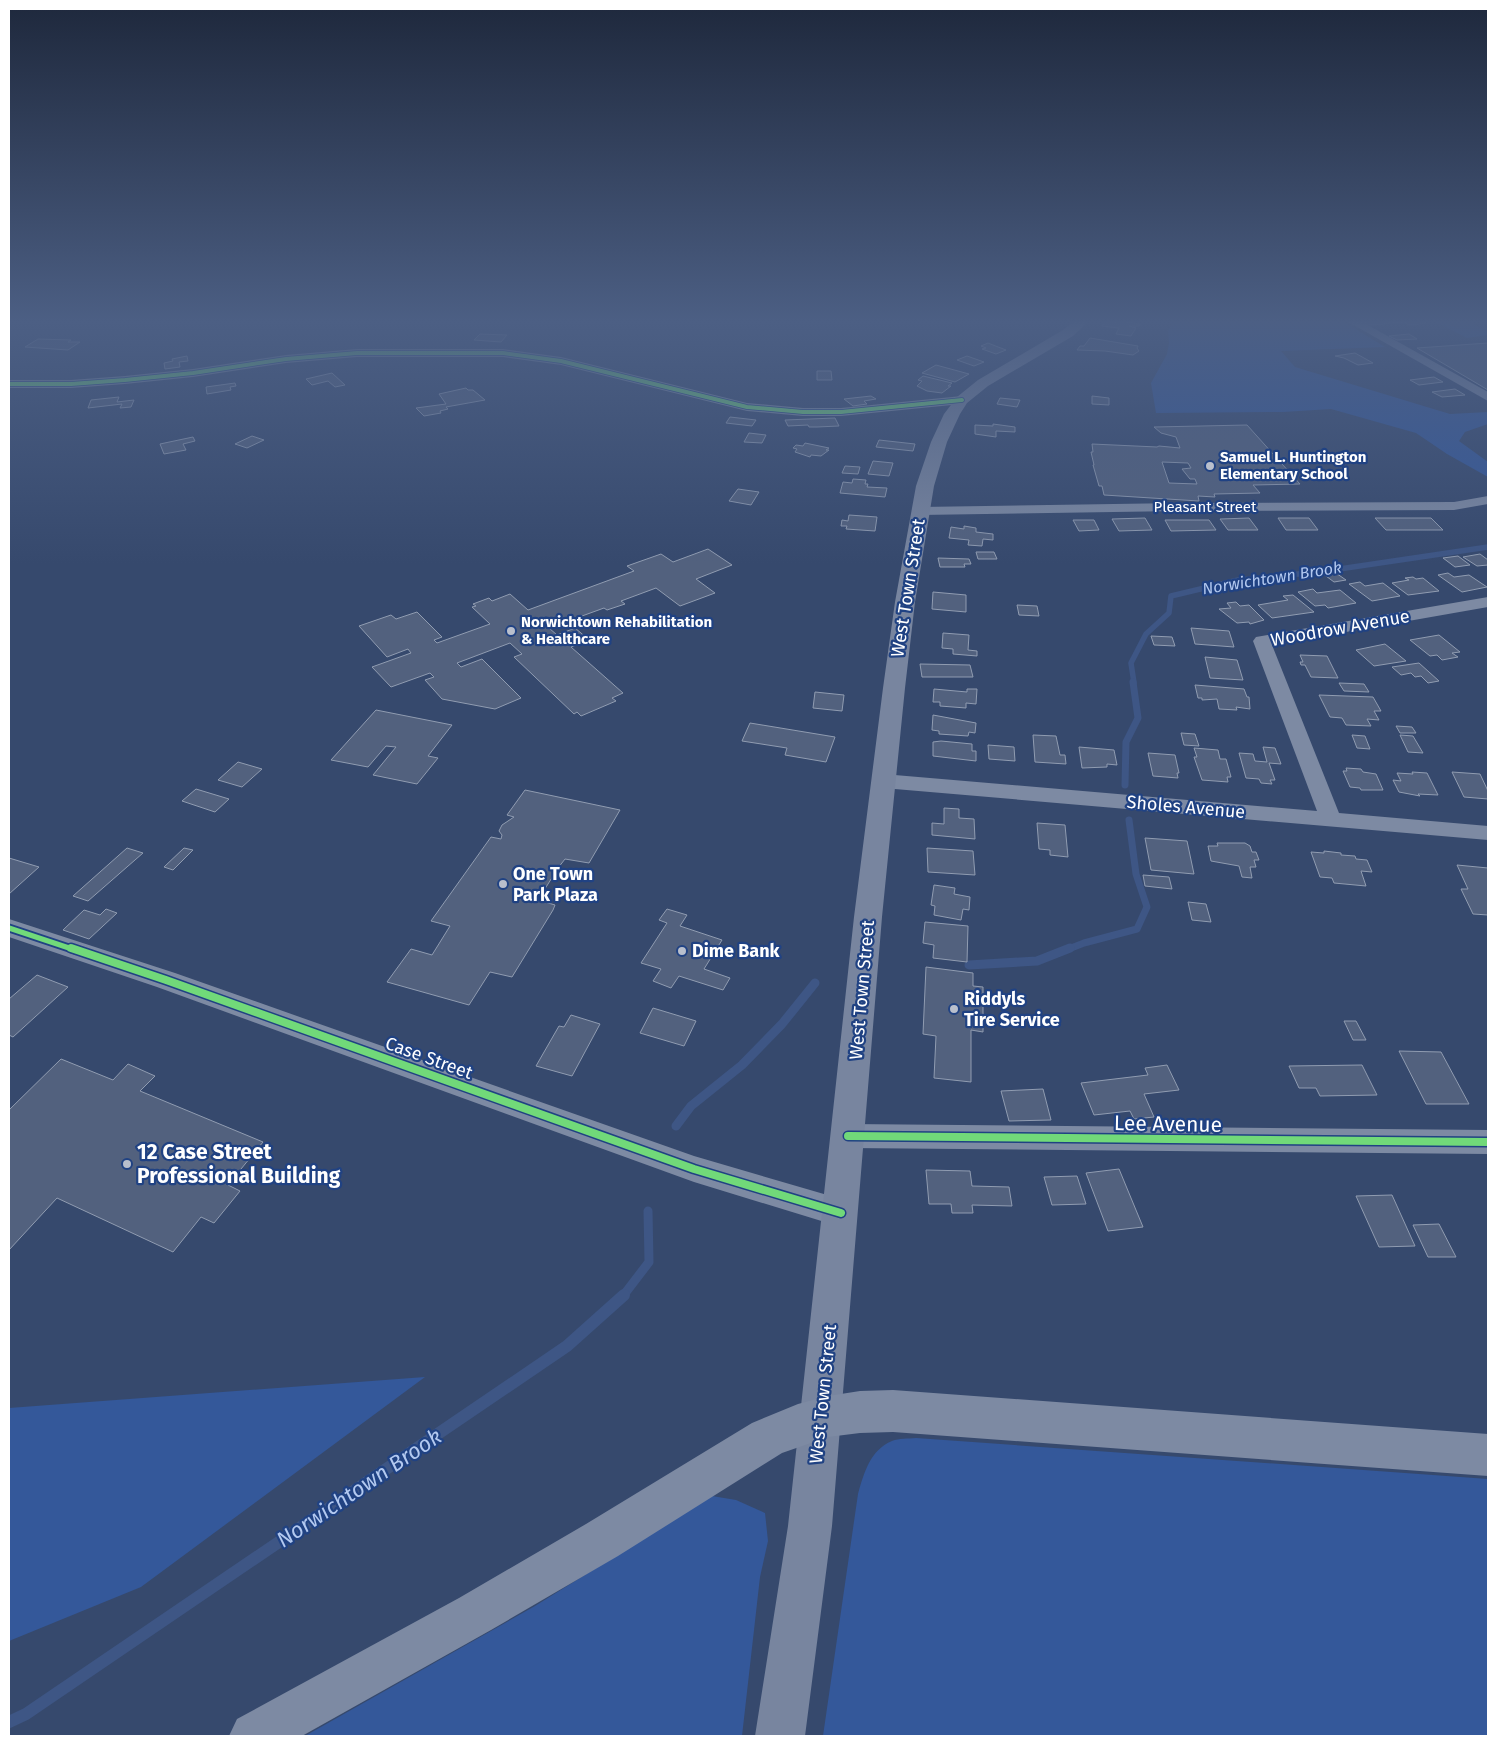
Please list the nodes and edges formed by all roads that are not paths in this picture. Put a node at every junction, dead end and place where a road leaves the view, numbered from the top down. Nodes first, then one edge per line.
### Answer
1 (720, 400) edge
2 (958, 400) edge
3 (962, 400) edge
4 (1488, 500) edge
5 (920, 511) junction
6 (1488, 602) edge
7 (883, 782) junction
8 (1332, 820) junction
9 (1488, 833) edge
10 (9, 928) edge
11 (848, 1136) junction
12 (1488, 1142) edge
13 (841, 1213) junction
14 (821, 1418) junction
15 (1488, 1455) edge
16 (254, 1736) edge
17 (780, 1736) edge

1 - 2 street
3 - 5 main road, West Town Street
4 - 5 street, Pleasant Street
5 - 7 main road, West Town Street
6 - 8 street, Woodrow Avenue
7 - 8 street, Sholes Avenue
7 - 11 main road, West Town Street
8 - 9 street, Sholes Avenue
10 - 13 street, Case Street
11 - 12 street, Lee Avenue
11 - 13 main road, West Town Street
13 - 14 main road, West Town Street
14 - 15 highway
14 - 16 highway
14 - 17 main road, West Town Street

